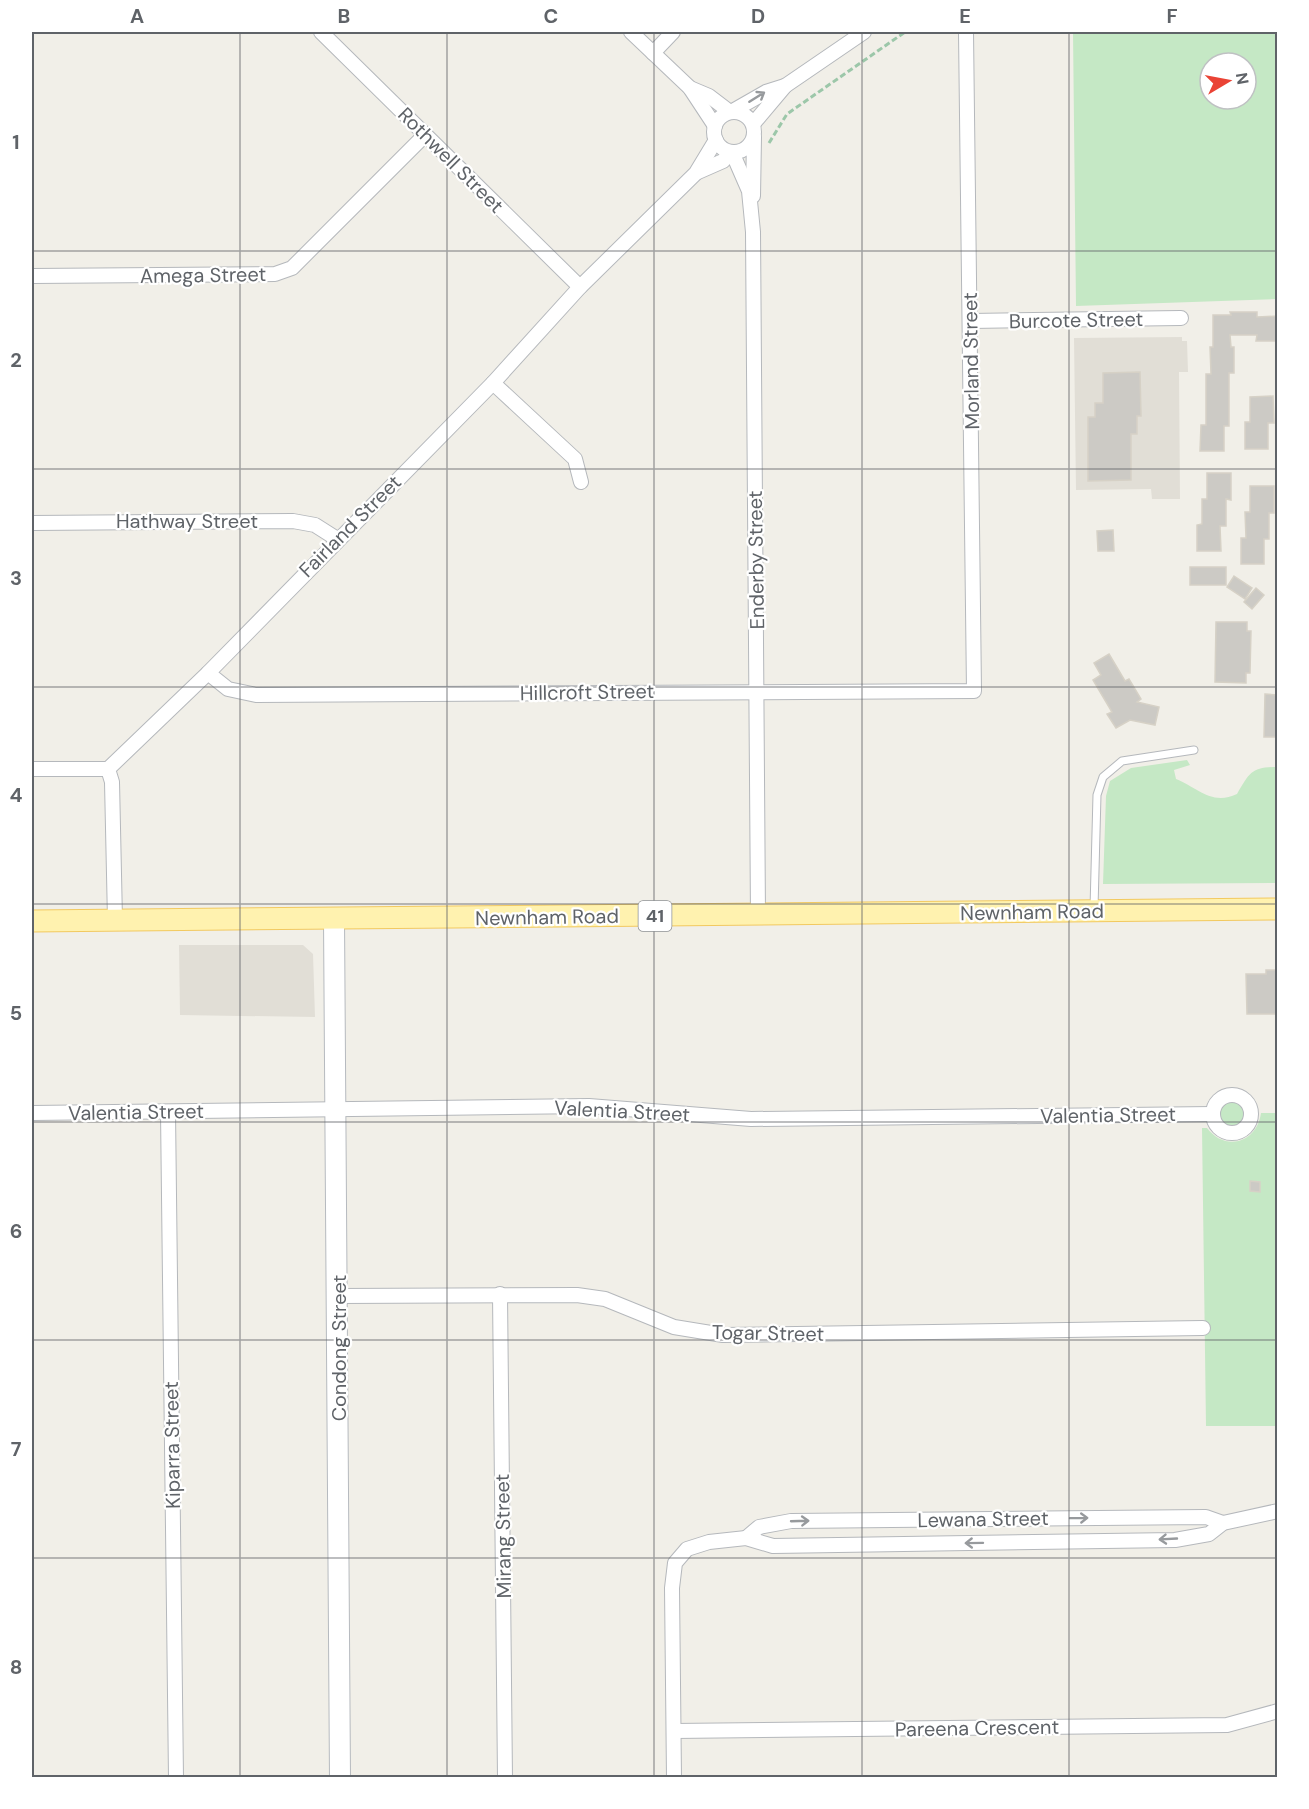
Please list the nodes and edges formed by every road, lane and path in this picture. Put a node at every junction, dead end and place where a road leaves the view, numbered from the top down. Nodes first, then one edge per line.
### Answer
1 (321, 32) edge
2 (631, 32) edge
3 (674, 32) edge
4 (864, 32) edge
5 (906, 32) edge
6 (966, 32) edge
7 (653, 53) junction
8 (785, 86) junction
9 (690, 88) junction
10 (730, 112) junction
11 (753, 130) junction
12 (716, 133) junction
13 (425, 135) junction
14 (732, 152) junction
15 (755, 160) junction
16 (696, 173) junction
17 (752, 204) junction
18 (32, 276) edge
19 (580, 287) junction
20 (1181, 318) dead end
21 (971, 321) junction
22 (493, 382) junction
23 (581, 482) dead end
24 (32, 522) edge
25 (337, 539) junction
26 (208, 673) junction
27 (758, 690) junction
28 (974, 691) joint
29 (1194, 750) dead end
30 (108, 769) junction
31 (32, 770) edge
32 (1278, 909) edge
33 (1094, 911) junction
34 (758, 915) junction
35 (334, 919) junction
36 (115, 920) junction
37 (32, 921) edge
38 (335, 1110) junction
39 (168, 1112) junction
40 (32, 1113) edge
41 (1213, 1114) dead end
42 (500, 1294) junction
43 (339, 1296) junction
44 (1203, 1328) dead end
45 (1278, 1510) edge
46 (1223, 1523) junction
47 (746, 1538) junction
48 (1278, 1711) edge
49 (675, 1731) junction
50 (176, 1778) edge
51 (340, 1778) edge
52 (506, 1778) edge
53 (674, 1778) edge

1 - 13 street, Rothwell Street
2 - 7 street
3 - 7 street
4 - 8 street
5 - 15 path
6 - 21 street, Morland Street
7 - 9 street
10 -> 8 street
8 - 11 street
9 - 10 street
9 - 12 street
10 - 11 street
10 - 12 street
11 - 14 street
11 - 15 street, Enderby Street
12 - 14 street
12 - 16 street, Fairland Street
13 - 18 street, Amega Street
13 - 19 street, Rothwell Street
14 - 16 street, Fairland Street
14 - 17 street, Enderby Street
15 - 17 street, Enderby Street
16 - 19 street, Fairland Street
17 - 27 street, Enderby Street
19 - 22 street, Fairland Street
20 - 21 street, Burcote Street
21 - 28 street, Morland Street
22 - 23 street
22 - 25 street, Fairland Street
24 - 25 street, Hathway Street
25 - 26 street, Fairland Street
26 - 27 street, Hillcroft Street
26 - 30 street, Fairland Street
27 - 28 street, Hillcroft Street
27 - 34 street, Enderby Street
29 - 33 lane
30 - 31 street
30 - 36 street
32 - 33 main road, Newnham Road / 41
33 - 34 main road, Newnham Road / 41
34 - 35 main road, Newnham Road / 41
35 - 36 main road, Newnham Road / 41
35 - 38 street, Condong Street
36 - 37 main road, Newnham Road / 41
38 - 39 street, Valentia Street
38 - 41 street, Valentia Street
38 - 43 street, Condong Street
39 - 40 street, Valentia Street
39 - 50 street, Kiparra Street
42 - 43 street, Togar Street
42 - 44 street, Togar Street
42 - 52 street, Mirang Street
43 - 51 street, Condong Street
45 - 46 street, Lewana Street
46 -> 47 street, Lewana Street
47 -> 46 street, Lewana Street
47 - 49 street, Lewana Street
48 - 49 street, Pareena Crescent
49 - 53 street, Lewana Street

